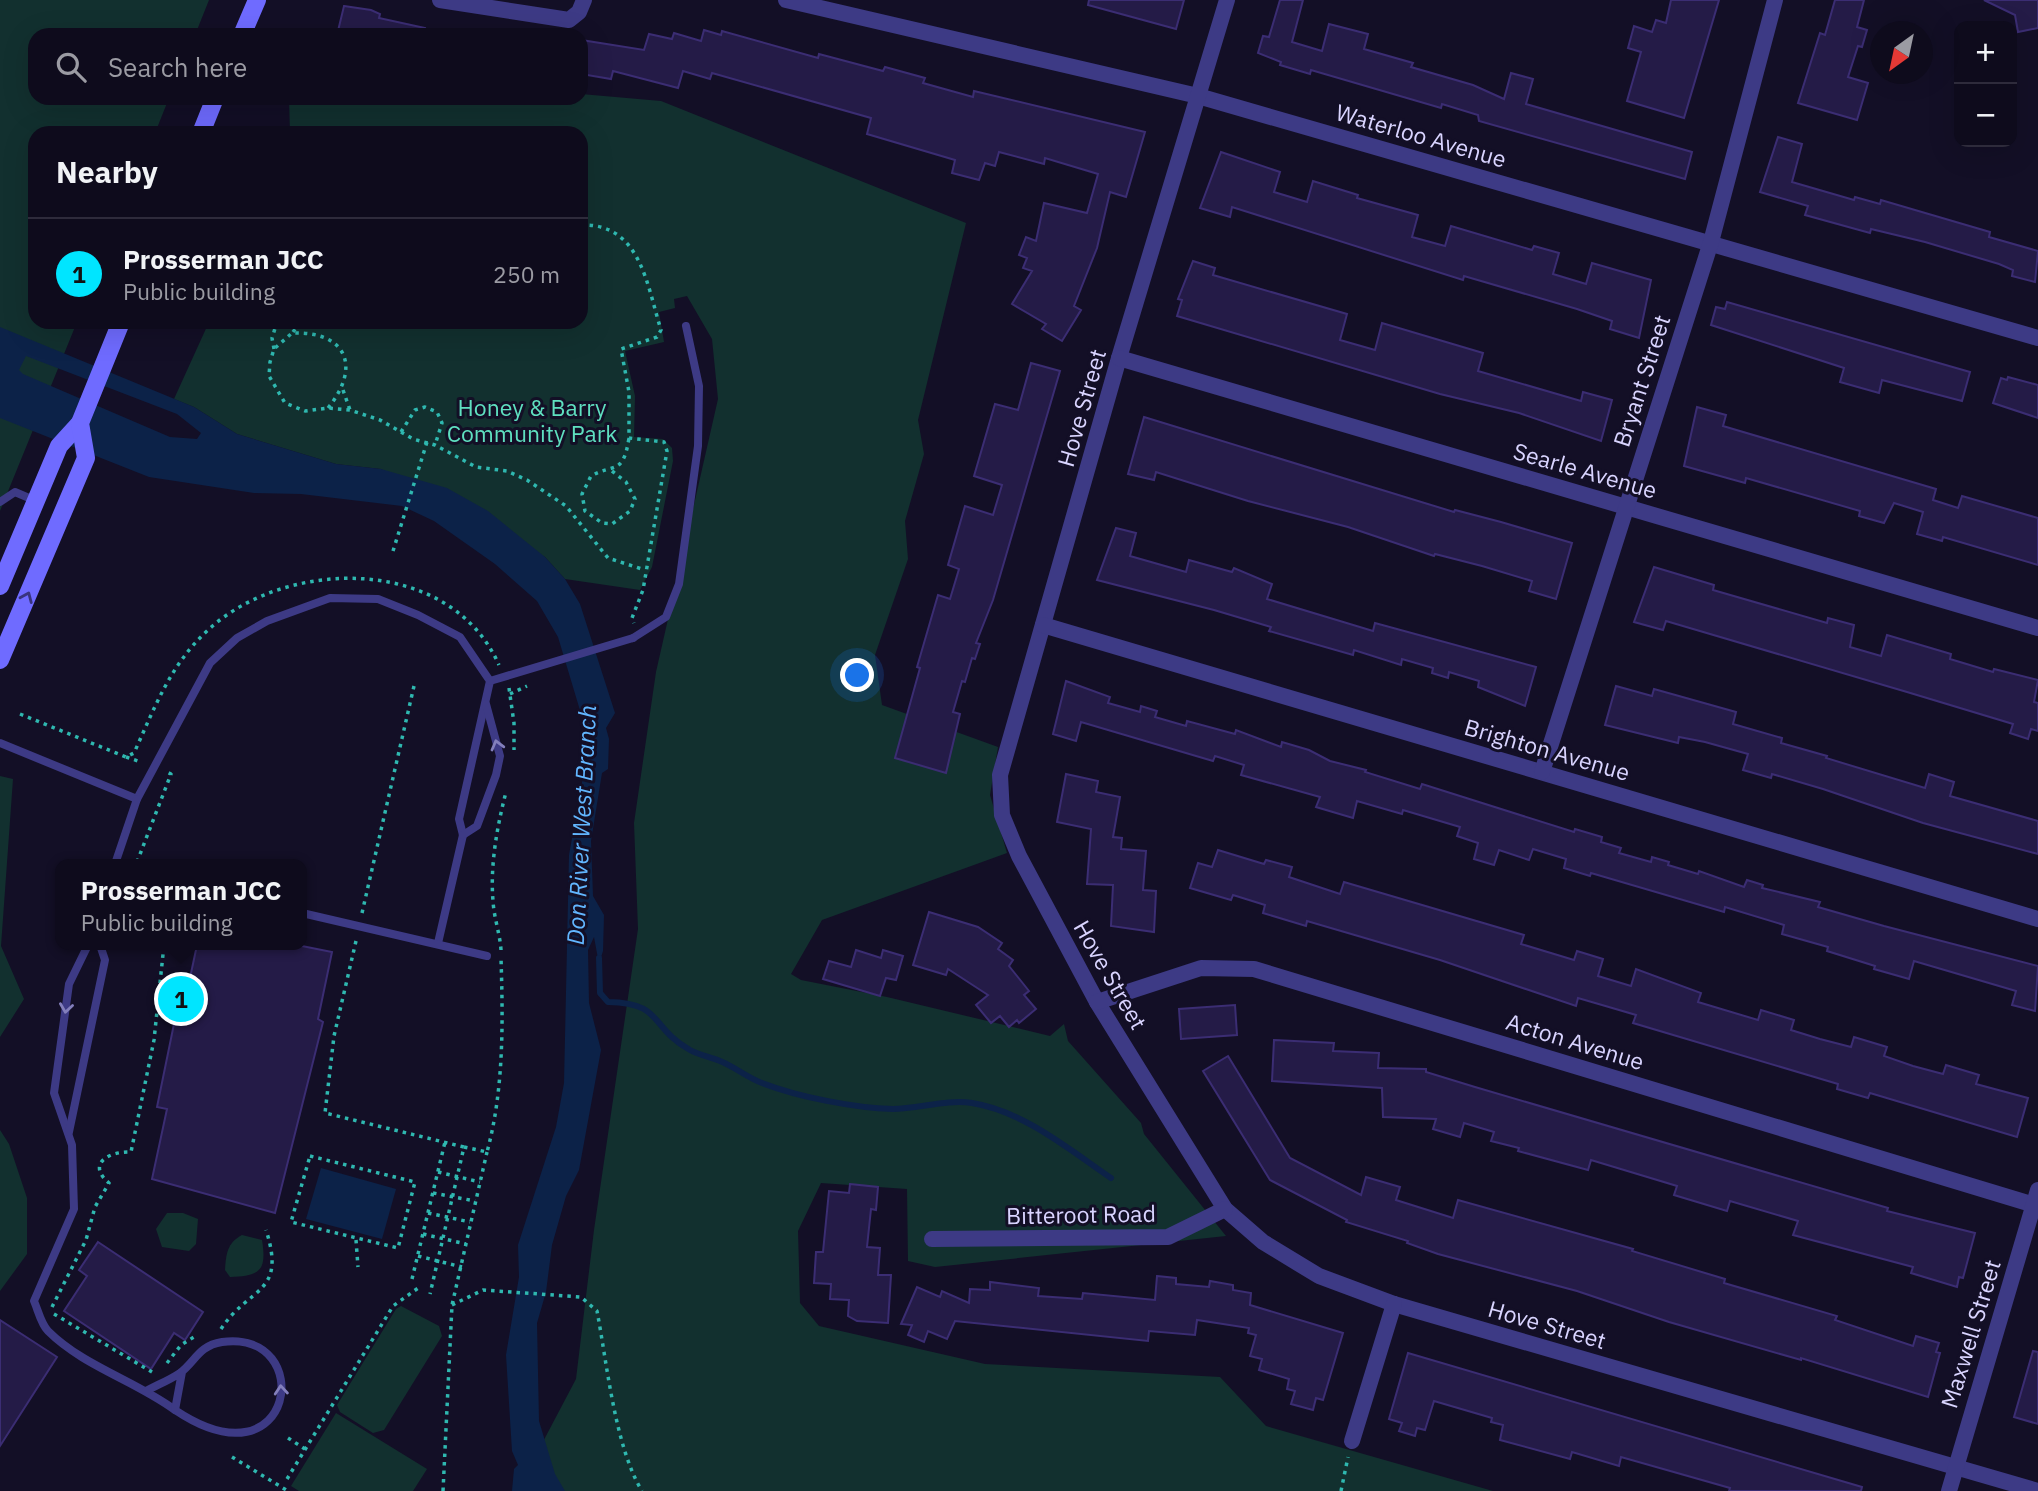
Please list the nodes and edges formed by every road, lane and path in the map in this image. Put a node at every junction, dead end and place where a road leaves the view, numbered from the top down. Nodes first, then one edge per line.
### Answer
1 (257, 0) edge
2 (440, 0) edge
3 (584, 0) edge
4 (786, 0) edge
5 (1227, 0) edge
6 (1775, 0) edge
7 (245, 28) edge
8 (1198, 96) junction
9 (212, 105) edge
10 (204, 126) edge
11 (588, 226) edge
12 (1711, 242) junction
13 (686, 326) dead end
14 (118, 329) edge
15 (275, 329) edge
16 (295, 329) edge
17 (292, 333) junction
18 (2038, 338) edge
19 (274, 349) junction
20 (1119, 358) junction
21 (343, 390) junction
22 (328, 408) junction
23 (350, 410) junction
24 (80, 423) junction
25 (401, 432) junction
26 (629, 438) junction
27 (427, 442) junction
28 (435, 444) junction
29 (612, 471) junction
30 (36, 501) junction
31 (0, 502) edge
32 (1625, 507) junction
33 (585, 512) junction
34 (576, 518) junction
35 (393, 551) dead end
36 (645, 570) junction
37 (0, 586) edge
38 (634, 624) dead end
39 (1043, 625) junction
40 (2038, 628) edge
41 (0, 660) edge
42 (505, 677) junction
43 (490, 681) junction
44 (535, 683) dead end
45 (414, 686) dead end
46 (510, 694) junction
47 (485, 701) junction
48 (20, 714) dead end
49 (0, 743) edge
50 (513, 756) dead end
51 (1542, 772) junction
52 (508, 788) dead end
53 (137, 799) junction
54 (463, 835) junction
55 (117, 859) edge
56 (307, 915) edge
57 (2038, 919) edge
58 (359, 927) junction
59 (438, 943) junction
60 (86, 950) edge
61 (102, 950) edge
62 (163, 950) edge
63 (488, 956) dead end
64 (1097, 1002) junction
65 (68, 1135) junction
66 (444, 1142) junction
67 (464, 1147) junction
68 (487, 1152) junction
69 (437, 1172) junction
70 (458, 1176) junction
71 (480, 1182) junction
72 (432, 1193) junction
73 (453, 1197) junction
74 (2037, 1200) edge
75 (475, 1201) junction
76 (1225, 1209) junction
77 (428, 1213) junction
78 (448, 1218) junction
79 (470, 1222) junction
80 (266, 1230) dead end
81 (423, 1234) junction
82 (443, 1239) junction
83 (932, 1239) dead end
84 (356, 1240) junction
85 (466, 1244) junction
86 (418, 1256) junction
87 (438, 1262) junction
88 (358, 1267) dead end
89 (462, 1267) junction
90 (412, 1279) dead end
91 (421, 1286) dead end
92 (430, 1294) dead end
93 (1394, 1304) junction
94 (452, 1305) junction
95 (219, 1331) dead end
96 (200, 1333) dead end
97 (163, 1367) dead end
98 (156, 1370) dead end
99 (182, 1372) junction
100 (146, 1391) junction
101 (175, 1410) junction
102 (268, 1432) dead end
103 (288, 1438) dead end
104 (225, 1440) dead end
105 (1352, 1441) joint
106 (305, 1449) junction
107 (232, 1457) dead end
108 (1956, 1466) junction
109 (287, 1479) dead end
110 (288, 1491) edge
111 (443, 1491) edge
112 (642, 1491) edge
113 (1341, 1491) edge
114 (1949, 1491) edge
115 (2038, 1491) edge

1 - 7 main road
2 - 3 street
4 - 8 street, Waterloo Avenue
5 - 8 street, Hove Street
6 - 12 street, Bryant Street
8 - 12 street, Waterloo Avenue
8 - 20 street, Hove Street
9 - 10 main road
11 - 26 path
12 - 18 street, Waterloo Avenue
12 - 32 street, Bryant Street
13 - 42 lane, bridge
14 - 24 main road
15 - 19 path
16 - 17 path
17 - 19 path
17 - 21 path
19 - 22 path
20 - 32 street, Searle Avenue
20 - 39 street, Hove Street
21 - 22 path
21 - 23 path
22 - 23 path
23 - 25 path
24 - 30 main road
41 -> 24 main road
25 - 27 path
25 - 28 path
26 - 29 path
26 - 36 path
27 - 28 path
27 - 35 path
28 - 34 path
29 - 33 path
29 - 33 path
30 - 31 lane
30 - 37 main road
32 - 40 street, Searle Avenue
32 - 51 street, Bryant Street
33 - 34 path
34 - 36 path
36 - 38 path
39 - 51 street, Brighton Avenue
39 - 64 street, Hove Street
42 - 43 lane, bridge
42 - 46 path
42 - 48 path
43 - 47 lane
43 - 53 lane
44 - 46 path
45 - 58 path
46 - 50 path
47 - 54 lane
54 -> 47 lane
49 - 53 lane
51 - 57 street, Brighton Avenue
52 - 68 path
53 - 55 lane
54 - 59 lane
56 - 58 lane
58 - 59 lane
58 - 66 path
59 - 63 lane
60 -> 65 lane
61 - 65 lane
62 - 98 path
64 - 74 street, Acton Avenue
64 - 76 street, Hove Street
65 - 100 lane
66 - 67 path
66 - 69 path
67 - 68 path
67 - 70 path
68 - 71 path
69 - 70 path
69 - 72 path
70 - 71 path
70 - 73 path
71 - 75 path
72 - 73 path
72 - 77 path
73 - 75 path
73 - 78 path
74 - 108 street, Maxwell Street
75 - 79 path
76 - 83 street, Bitteroot Road
76 - 93 street, Hove Street
77 - 78 path
77 - 81 path
78 - 79 path
78 - 82 path
79 - 85 path
80 - 95 path
81 - 82 path
81 - 86 path
82 - 85 path
82 - 87 path
84 - 84 path
84 - 88 path
85 - 89 path
86 - 87 path
86 - 90 path
87 - 89 path
87 - 92 path
89 - 94 path
91 - 106 path
93 - 105 street
93 - 108 street, Hove Street
94 - 111 path
94 - 112 path
96 - 97 path
99 - 100 lane
99 - 101 lane
102 -> 99 lane
100 - 101 lane
101 - 104 lane
103 - 106 path
105 - 113 path
106 - 109 path
107 - 110 path
108 - 114 street, Maxwell Street
108 - 115 street, Hove Street

